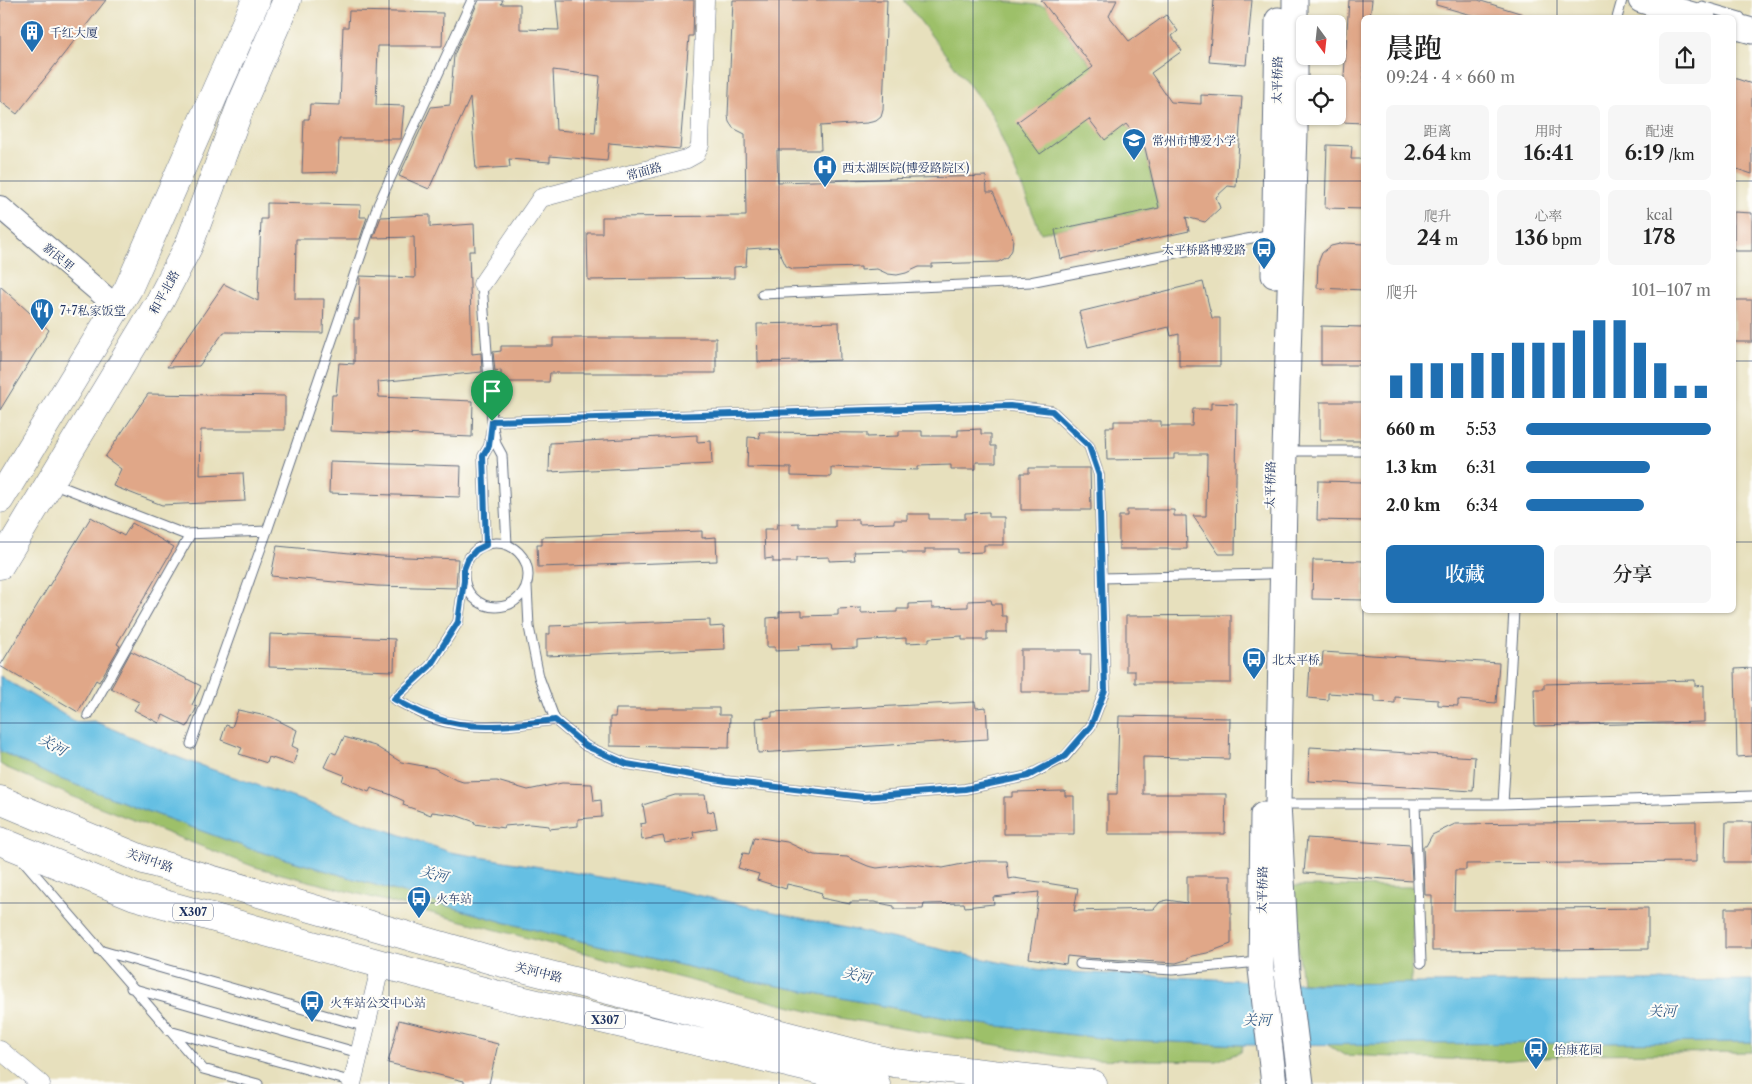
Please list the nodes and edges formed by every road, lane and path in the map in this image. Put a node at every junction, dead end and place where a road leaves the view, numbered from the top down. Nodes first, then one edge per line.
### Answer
1 (256, 0) edge
2 (286, 0) edge
3 (472, 0) edge
4 (705, 0) edge
5 (1279, 0) edge
6 (1295, 0) edge
7 (1622, 0) edge
8 (1641, 0) edge
9 (1696, 10) edge
10 (1618, 15) edge
11 (1721, 15) edge
12 (1736, 18) edge
13 (1752, 21) edge
14 (1736, 27) edge
15 (1752, 31) edge
16 (0, 207) edge
17 (1274, 234) junction
18 (482, 284) joint
19 (762, 294) dead end
20 (117, 307) junction
21 (492, 421) junction
22 (1285, 451) junction
23 (1361, 451) edge
24 (49, 482) junction
25 (0, 499) edge
26 (267, 531) junction
27 (190, 535) junction
28 (507, 544) junction
29 (486, 545) junction
30 (0, 565) edge
31 (1268, 574) junction
32 (1102, 578) junction
33 (464, 581) junction
34 (527, 586) junction
35 (1514, 613) edge
36 (88, 715) dead end
37 (555, 720) junction
38 (191, 744) dead end
39 (1752, 796) edge
40 (0, 800) edge
41 (1278, 804) junction
42 (1415, 804) junction
43 (1503, 804) junction
44 (3, 848) edge
45 (98, 950) junction
46 (1421, 963) dead end
47 (381, 964) junction
48 (1080, 964) dead end
49 (1262, 966) junction
50 (131, 988) junction
51 (366, 1027) junction
52 (169, 1031) junction
53 (0, 1050) edge
54 (359, 1053) junction
55 (1300, 1074) edge
56 (1274, 1075) edge
57 (842, 1078) edge
58 (352, 1083) edge
59 (41, 1084) edge
60 (258, 1084) edge
61 (876, 1084) edge
62 (1093, 1084) edge

1 - 20 main road
2 - 24 main road, 和平北路
3 - 26 lane
4 - 18 street, 常面路
5 - 17 main road, 太平桥路
6 - 22 main road
7 - 10 lane
8 - 9 main road
9 - 11 lane
12 - 13 lane
14 - 15 main road
16 - 20 street, 新民里
17 - 19 lane
17 - 31 main road, 太平桥路
18 - 21 lane
20 - 25 main road
21 - 28 lane
21 - 29 lane
21 - 32 lane
22 - 23 lane
22 - 41 main road
24 - 27 lane
24 - 30 main road, 和平北路
26 - 27 lane
26 - 38 lane
27 - 36 lane
28 - 29 lane
28 - 34 lane
29 - 33 lane
31 - 32 lane
31 - 49 main road, 太平桥路
32 - 37 lane
33 - 34 lane
33 - 37 lane
34 - 37 lane
35 - 43 lane
39 - 43 lane
40 - 62 main road, 关河中路
41 - 42 lane
41 - 55 main road
42 - 43 lane
42 - 46 lane
44 - 45 lane
44 - 47 main road, X307
45 - 50 lane
45 - 51 lane
47 - 51 street
47 - 57 main road, X307
48 - 49 lane
49 - 56 main road
50 - 52 lane
50 - 54 lane
51 - 54 street
52 - 58 lane
52 - 60 lane
53 - 59 street
54 - 58 street
57 - 61 main road

